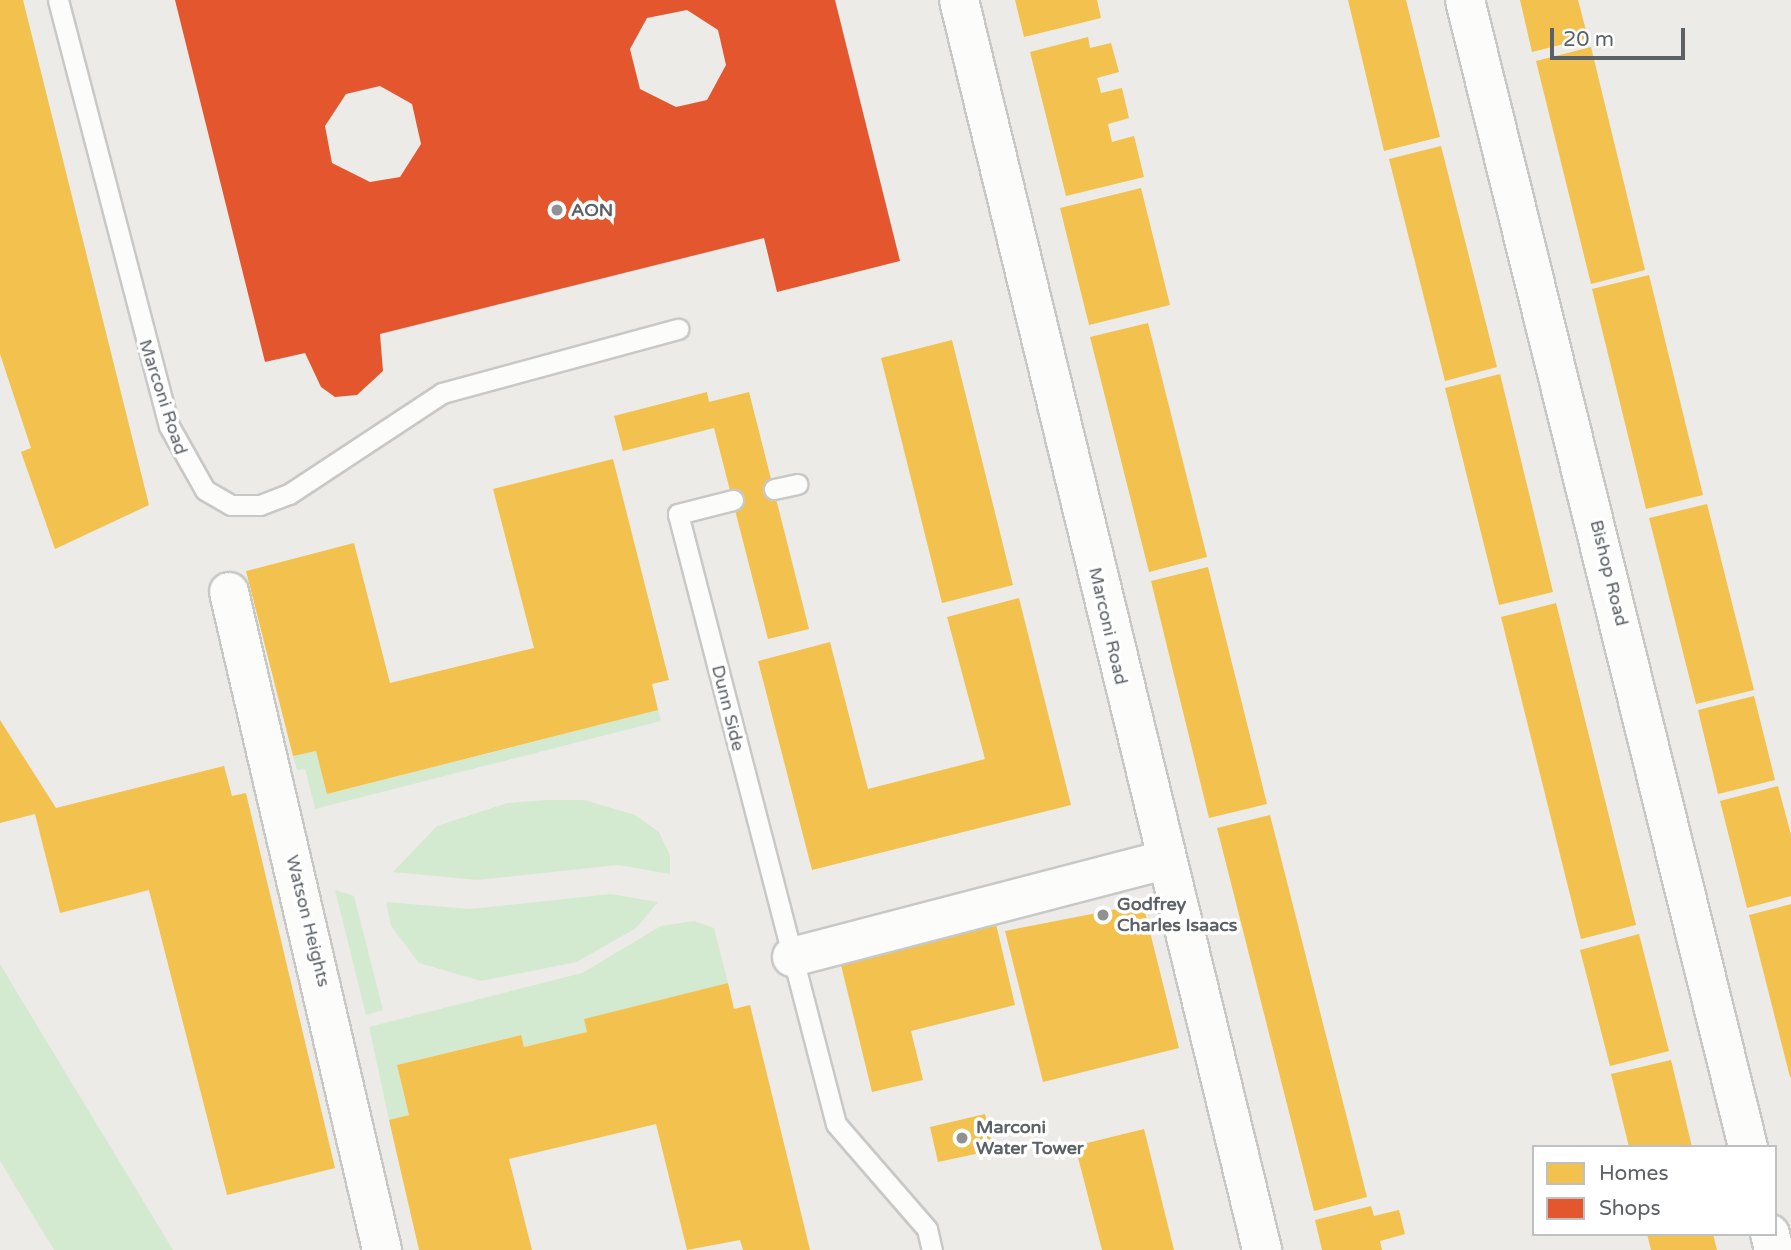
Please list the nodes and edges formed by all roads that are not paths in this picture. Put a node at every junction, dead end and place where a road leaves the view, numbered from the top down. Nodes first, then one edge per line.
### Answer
1 (58, 0) edge
2 (959, 0) edge
3 (1465, 0) edge
4 (678, 329) dead end
5 (797, 484) dead end
6 (774, 489) dead end
7 (733, 500) dead end
8 (229, 592) dead end
9 (1164, 860) junction
10 (792, 957) junction
11 (1748, 1145) edge
12 (382, 1250) edge
13 (932, 1250) edge
14 (1262, 1250) edge

1 - 4 lane, Marconi Road
2 - 9 street, Marconi Road
3 - 11 street, Bishop Road
5 - 6 lane
7 - 10 lane, Dunn Side
8 - 12 street, Watson Heights
9 - 10 street
9 - 14 street, Marconi Road
10 - 13 lane, Dunn Side

